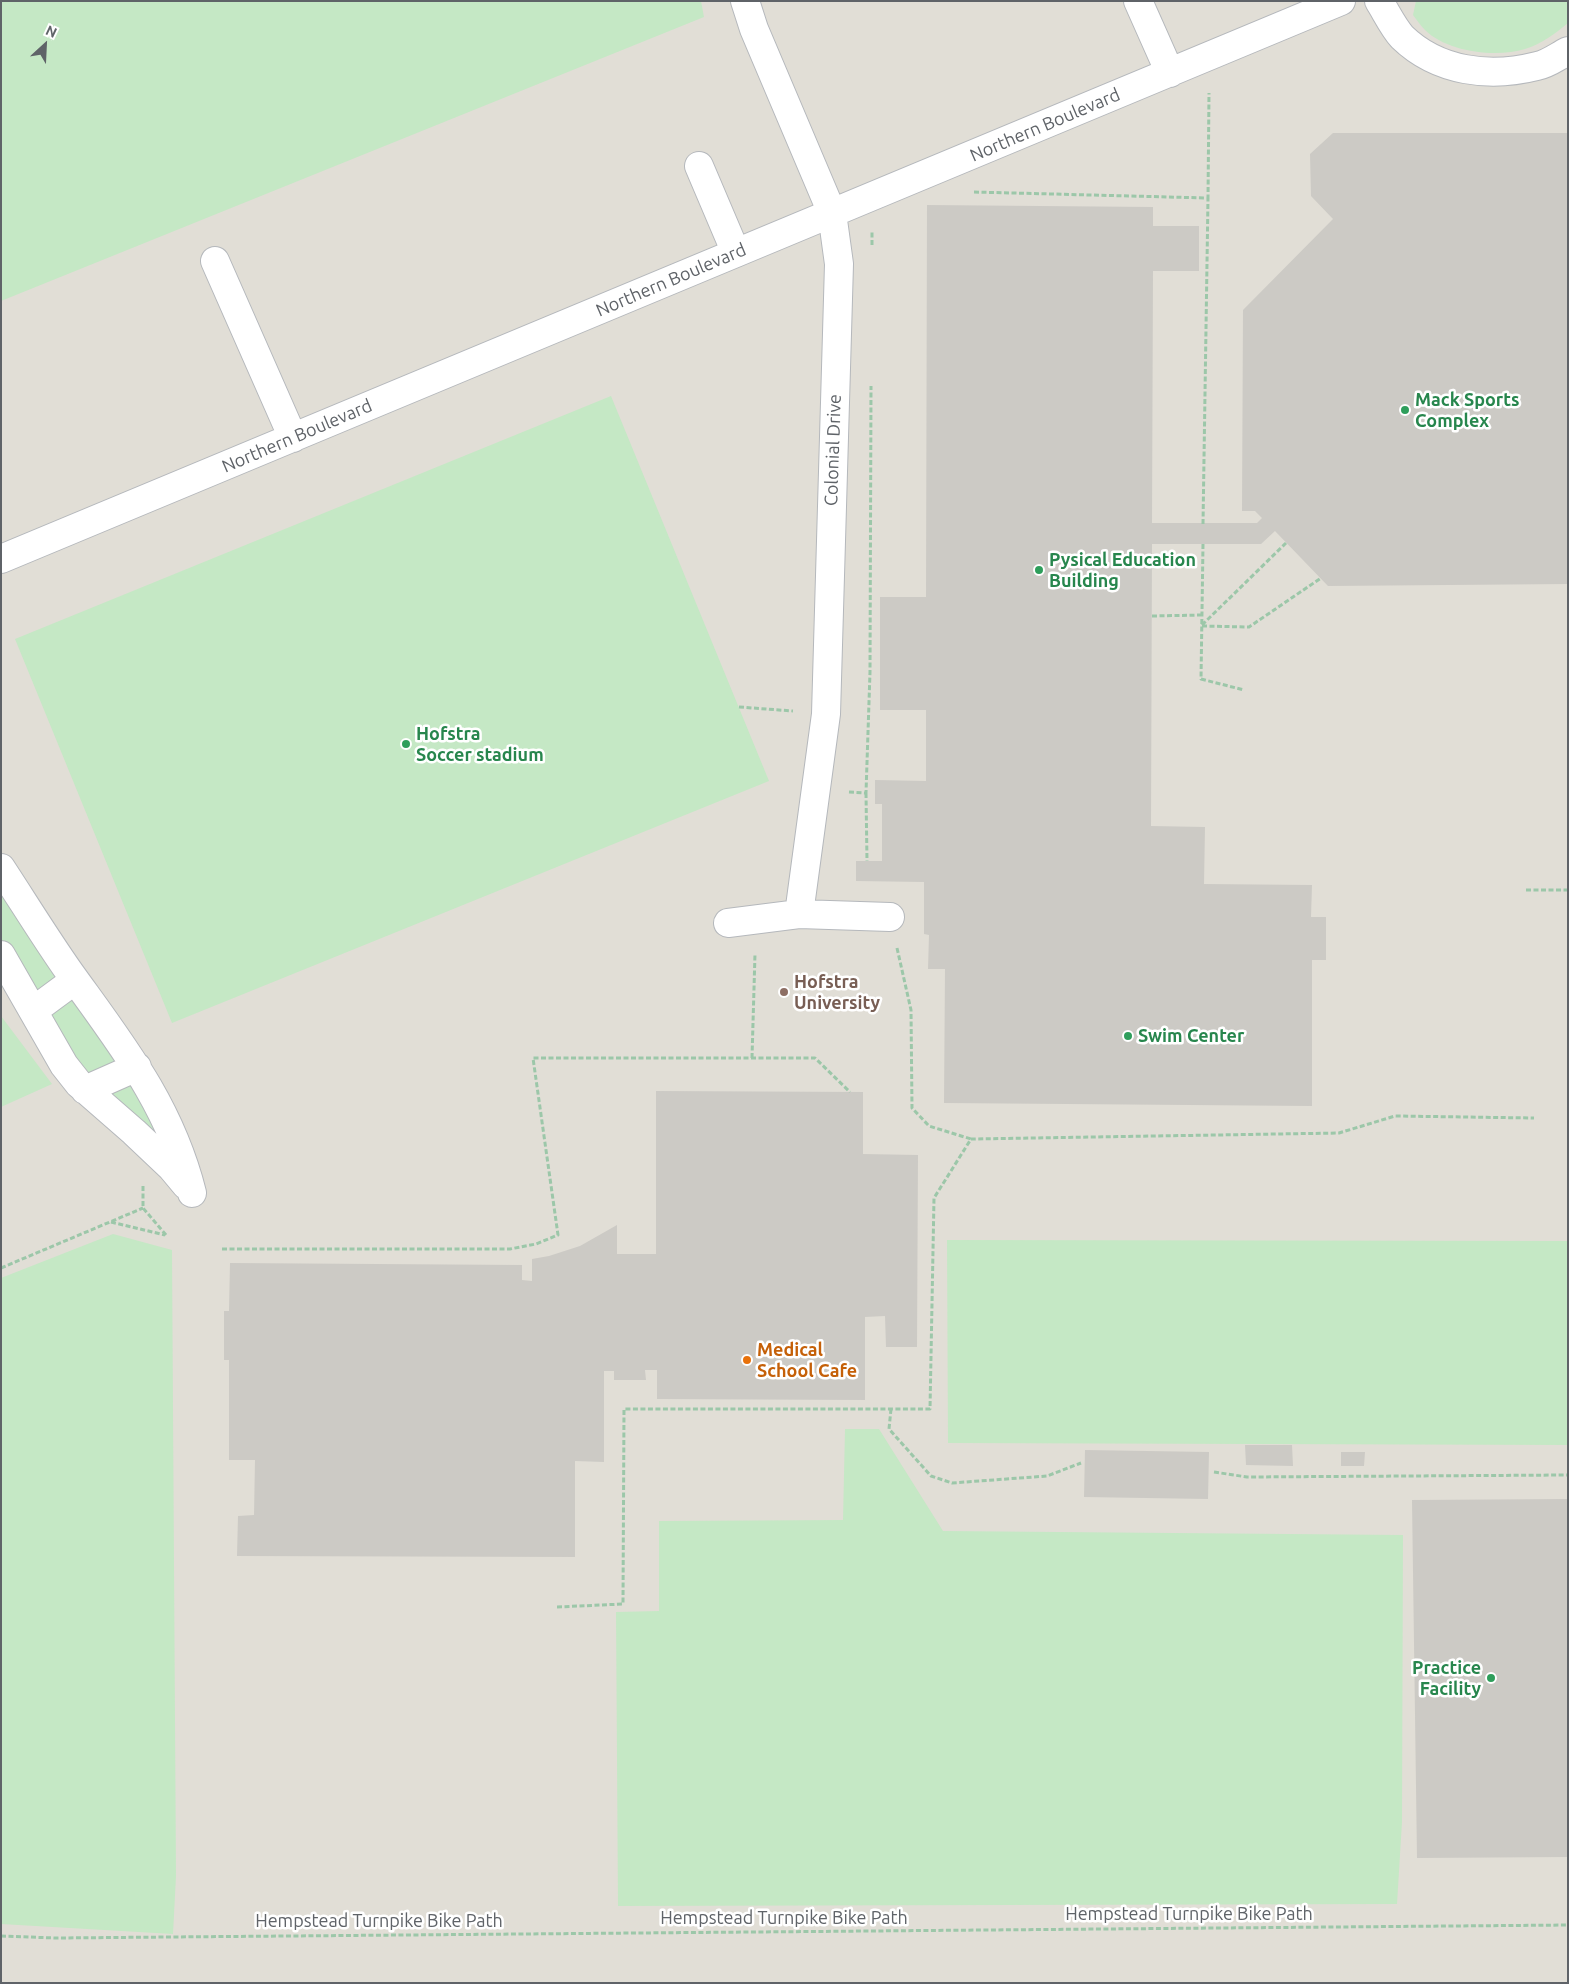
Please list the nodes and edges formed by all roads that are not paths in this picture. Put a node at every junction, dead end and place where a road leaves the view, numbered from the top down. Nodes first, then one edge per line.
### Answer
1 (745, 1) edge
2 (1138, 1) edge
3 (1341, 1) edge
4 (1379, 1) edge
5 (1568, 51) edge
6 (1170, 73) junction
7 (699, 166) dead end
8 (832, 213) junction
9 (736, 253) junction
10 (215, 261) dead end
11 (293, 438) junction
12 (1, 559) edge
13 (1, 868) edge
14 (799, 914) junction
15 (890, 917) road end
16 (728, 923) dead end
17 (1, 955) edge
18 (75, 980) junction
19 (33, 1011) junction
20 (137, 1067) junction
21 (85, 1090) junction

1 - 8 street, Colonial Drive
2 - 6 street
3 - 6 street, Northern Boulevard
4 - 5 street
6 - 8 street, Northern Boulevard
7 - 9 street
8 - 9 street, Northern Boulevard
8 - 14 street, Colonial Drive
9 - 11 street, Northern Boulevard
10 - 11 street
11 - 12 street, Northern Boulevard
13 - 18 street
14 - 15 street
14 - 16 street
17 - 19 street
18 - 19 street
18 - 20 street
19 - 21 street
20 - 21 street
20 - 21 street

